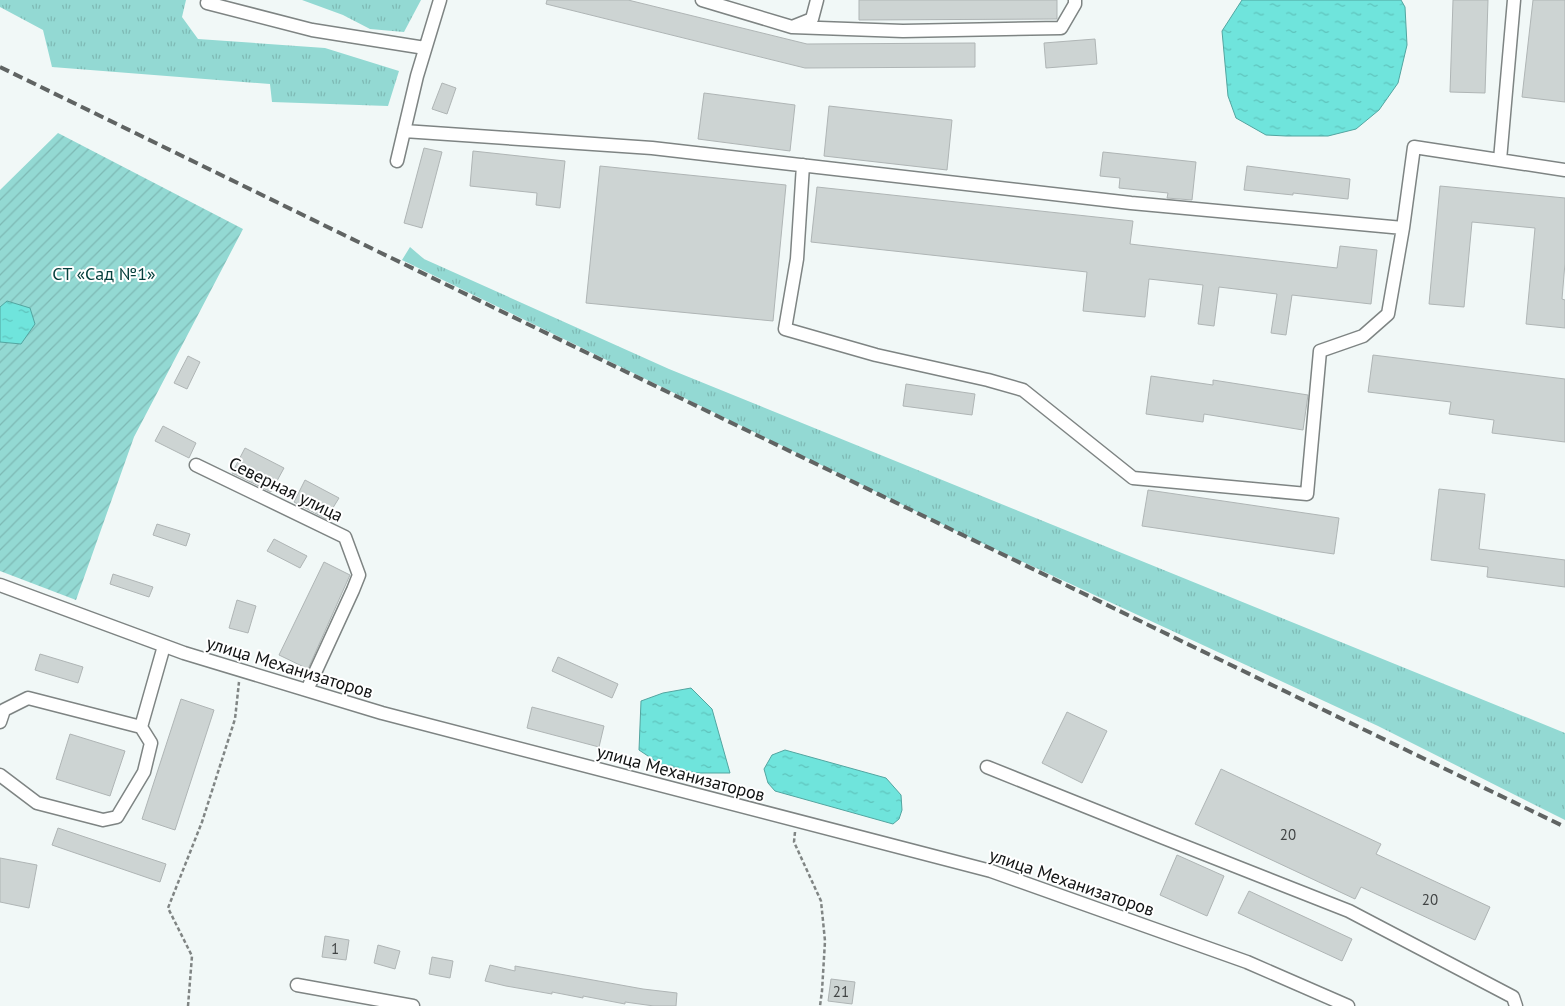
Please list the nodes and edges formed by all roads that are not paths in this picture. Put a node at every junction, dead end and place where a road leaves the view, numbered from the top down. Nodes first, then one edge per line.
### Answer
1 (440, 0) edge
2 (702, 0) edge
3 (817, 0) edge
4 (1076, 0) edge
5 (1514, 0) edge
6 (207, 3) dead end
7 (792, 27) junction
8 (425, 48) junction
9 (404, 131) junction
10 (1500, 160) junction
11 (397, 161) dead end
12 (802, 165) junction
13 (1565, 170) edge
14 (1403, 228) junction
15 (196, 465) dead end
16 (0, 585) edge
17 (164, 646) junction
18 (307, 690) junction
19 (0, 722) edge
20 (141, 727) junction
21 (987, 767) dead end
22 (0, 775) edge
23 (298, 985) dead end
24 (412, 1006) edge
25 (1348, 1006) edge
26 (1516, 1006) edge

1 - 8 street
2 - 7 street
3 - 7 street
4 - 7 street
5 - 10 street
6 - 8 street
8 - 9 street
9 - 11 street
9 - 12 street
10 - 13 street
10 - 14 street
12 - 14 street
12 - 14 street
15 - 18 street, Северная улица
16 - 17 street, улица Механизаторов
17 - 18 street, улица Механизаторов
17 - 20 street
18 - 25 street, улица Механизаторов
19 - 20 street
20 - 22 street
21 - 26 street
23 - 24 street

